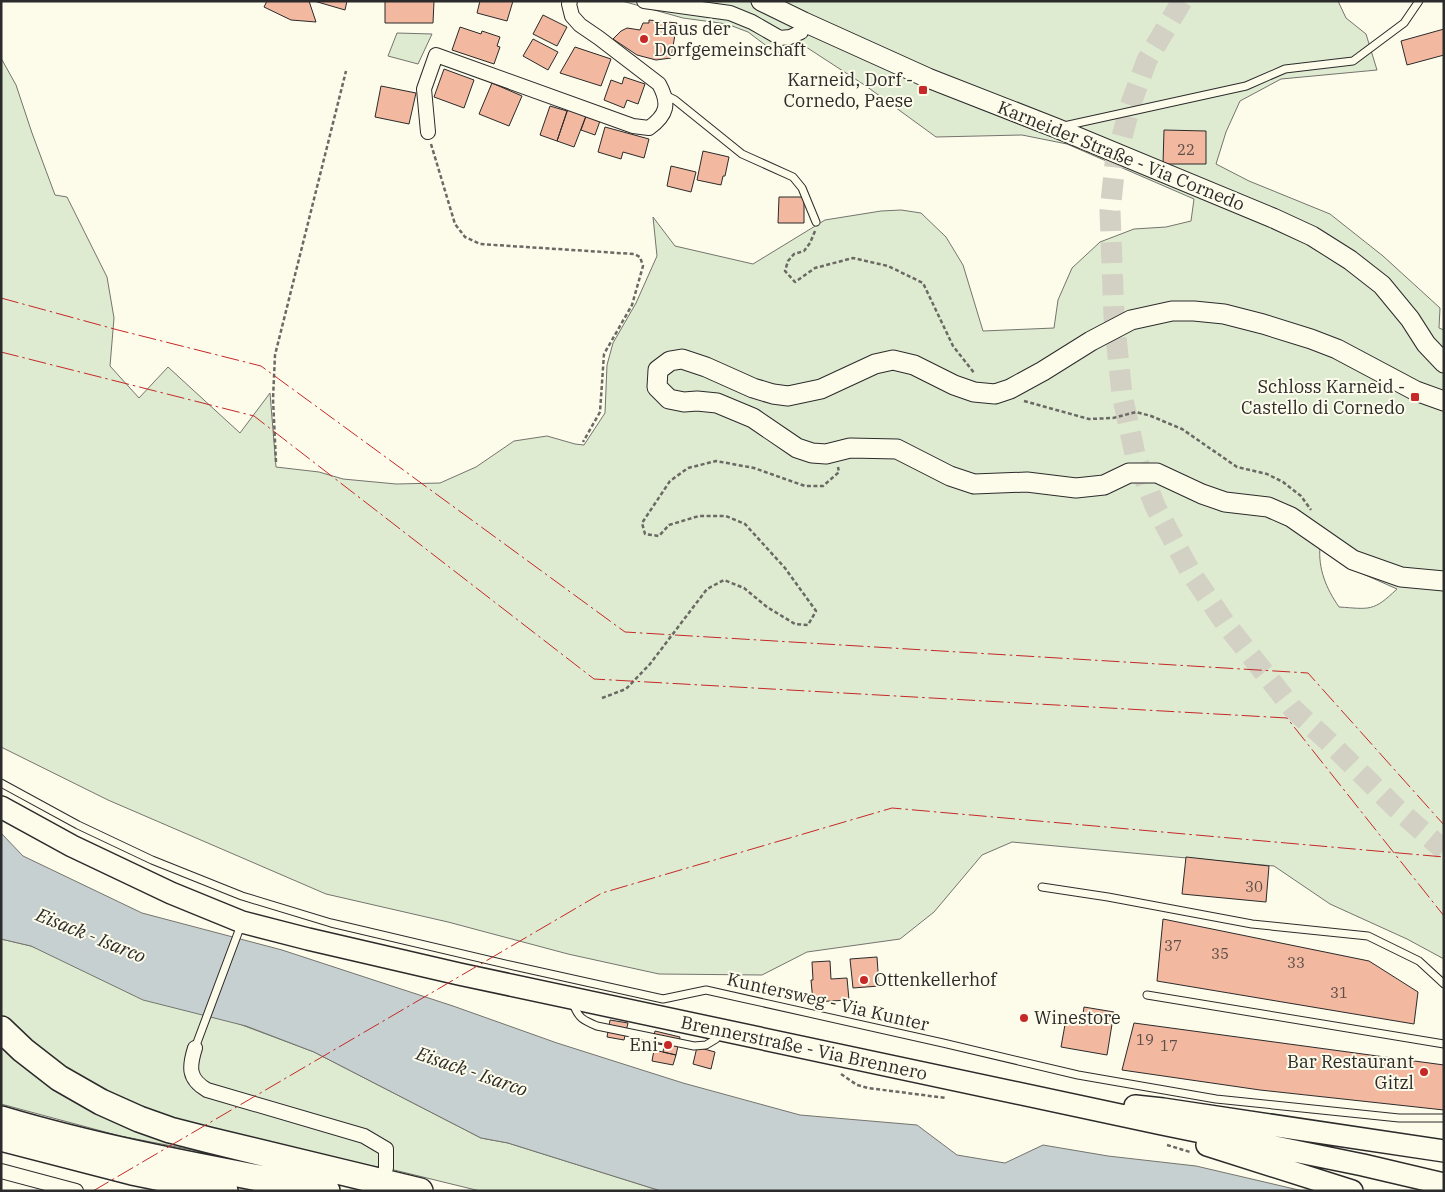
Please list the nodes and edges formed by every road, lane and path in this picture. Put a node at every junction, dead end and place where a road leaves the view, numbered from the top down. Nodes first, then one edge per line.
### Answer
1 (644, 1) edge
2 (761, 1) edge
3 (1419, 1) edge
4 (565, 2) edge
5 (804, 22) junction
6 (346, 71) dead end
7 (665, 95) junction
8 (1056, 128) junction
9 (428, 132) joint
10 (816, 222) joint
11 (1444, 363) edge
12 (995, 394) junction
13 (1444, 400) edge
14 (1023, 401) dead end
15 (583, 442) dead end
16 (837, 451) junction
17 (276, 462) dead end
18 (1318, 536) junction
19 (1444, 581) edge
20 (602, 698) dead end
21 (1, 783) edge
22 (1, 807) edge
23 (1042, 887) dead end
24 (240, 927) junction
25 (1444, 984) edge
26 (1146, 995) dead end
27 (1, 1029) edge
28 (1444, 1044) edge
29 (196, 1048) joint
30 (839, 1071) dead end
31 (1036, 1097) junction
32 (948, 1098) dead end
33 (1444, 1118) edge
34 (1, 1119) edge
35 (1161, 1133) junction
36 (1, 1138) edge
37 (1444, 1150) edge
38 (1196, 1154) dead end
39 (386, 1168) dead end
40 (1, 1171) edge
41 (1444, 1184) edge
42 (1347, 1189) edge
43 (76, 1191) edge
44 (225, 1191) edge
45 (327, 1191) edge
46 (420, 1191) edge

1 - 5 street
2 - 5 street, Karneider Straße - Via Cornedo
3 - 8 lane
4 - 7 street
5 - 8 street, Karneider Straße - Via Cornedo
6 - 17 path
7 - 9 street
7 - 10 lane
8 - 11 street, Karneider Straße - Via Cornedo
9 - 15 path
10 - 12 path
12 - 13 street
12 - 16 street
14 - 18 path
16 - 18 street
16 - 20 path
18 - 19 street
21 - 33 lane, Kuntersweg - Via Kunter
22 - 24 main road, Brennerstraße - Via Brennero
23 - 25 lane
24 - 29 lane
24 - 31 main road, Brennerstraße - Via Brennero
26 - 28 lane
27 - 46 highway
29 - 39 street
30 - 32 path
31 - 35 main road
31 - 37 main road
34 - 45 highway
35 - 38 path
35 - 41 main road
35 - 42 main road
36 - 44 highway
40 - 43 street

